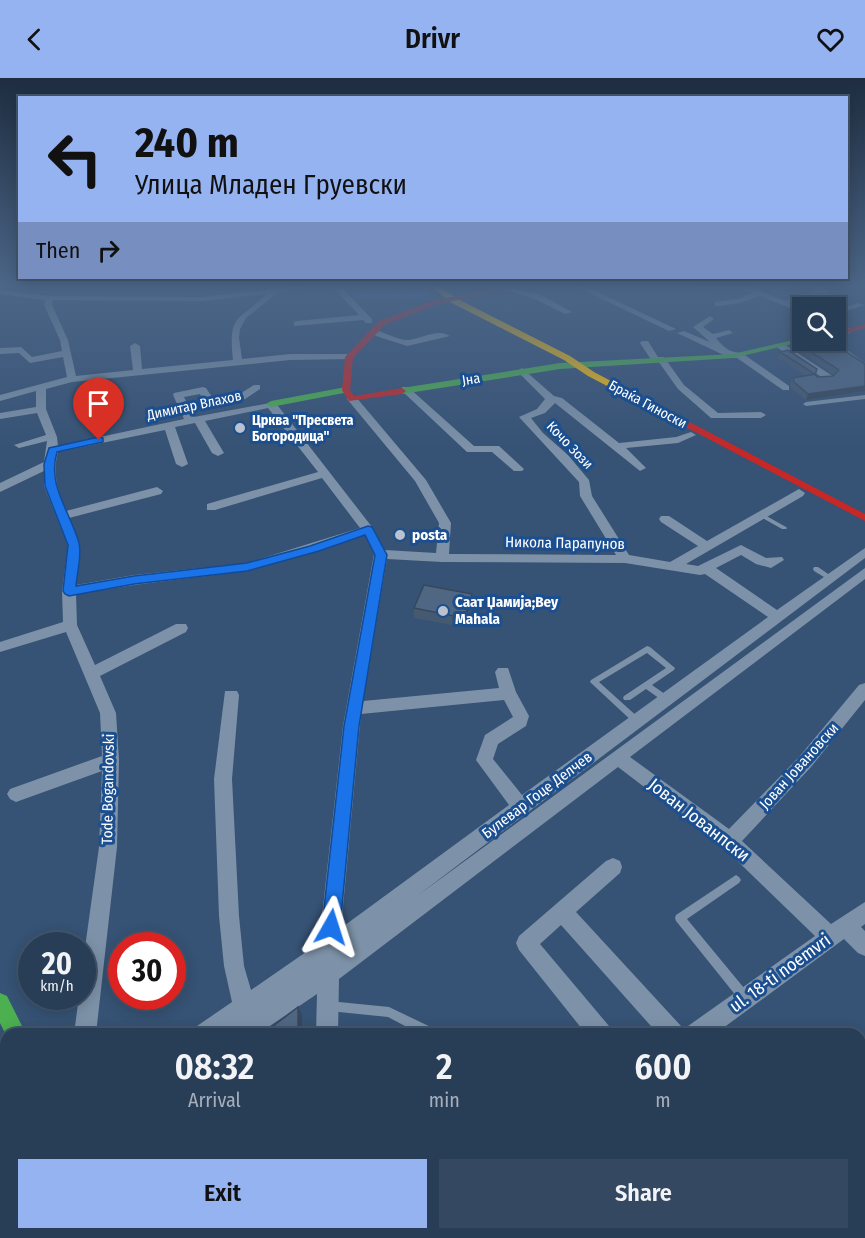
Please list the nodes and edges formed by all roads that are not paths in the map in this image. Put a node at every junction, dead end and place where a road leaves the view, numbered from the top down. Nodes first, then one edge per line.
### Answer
1 (64, 340) edge
2 (235, 340) edge
3 (361, 340) edge
4 (400, 340) edge
5 (417, 340) edge
6 (532, 340) edge
7 (700, 340) edge
8 (713, 340) edge
9 (645, 343) dead end
10 (792, 343) edge
11 (135, 346) dead end
12 (781, 346) junction
13 (719, 348) junction
14 (0, 351) edge
15 (842, 351) edge
16 (67, 353) junction
17 (736, 356) junction
18 (349, 357) junction
19 (658, 359) junction
20 (238, 363) junction
21 (567, 365) junction
22 (865, 367) edge
23 (522, 371) junction
24 (138, 372) junction
25 (72, 379) junction
26 (818, 379) edge
27 (41, 387) junction
28 (257, 387) dead end
29 (786, 388) dead end
30 (405, 389) junction
31 (349, 394) junction
32 (865, 397) edge
33 (0, 398) edge
34 (551, 399) junction
35 (271, 404) junction
36 (806, 404) dead end
37 (41, 409) junction
38 (761, 415) dead end
39 (0, 416) edge
40 (194, 420) junction
41 (169, 425) junction
42 (692, 435) junction
43 (210, 439) junction
44 (194, 443) dead end
45 (19, 446) dead end
46 (617, 446) junction
47 (51, 450) junction
48 (218, 453) dead end
49 (182, 464) dead end
50 (518, 468) dead end
51 (640, 468) dead end
52 (324, 474) junction
53 (0, 488) edge
54 (157, 491) dead end
55 (799, 493) junction
56 (211, 507) dead end
57 (761, 515) junction
58 (61, 516) junction
59 (865, 518) edge
60 (665, 519) dead end
61 (865, 527) edge
62 (784, 528) dead end
63 (368, 530) junction
64 (705, 545) junction
65 (865, 552) edge
66 (381, 555) junction
67 (442, 558) junction
68 (625, 559) junction
69 (777, 560) dead end
70 (672, 567) junction
71 (706, 568) junction
72 (865, 572) edge
73 (69, 591) junction
74 (778, 617) junction
75 (70, 626) junction
76 (180, 628) dead end
77 (0, 647) edge
78 (503, 672) dead end
79 (90, 674) junction
80 (647, 685) junction
81 (865, 689) edge
82 (508, 693) junction
83 (231, 695) dead end
84 (627, 698) dead end
85 (666, 699) junction
86 (354, 708) junction
87 (638, 721) junction
88 (617, 757) junction
89 (111, 760) junction
90 (16, 794) dead end
91 (521, 807) junction
92 (730, 841) junction
93 (613, 867) dead end
94 (736, 880) dead end
95 (562, 911) junction
96 (865, 912) edge
97 (838, 931) junction
98 (865, 946) edge
99 (329, 949) junction
100 (328, 974) junction
101 (746, 999) junction
102 (0, 1003) edge
103 (327, 1006) junction
104 (244, 1007) junction
105 (13, 1028) edge
106 (86, 1028) edge
107 (214, 1028) edge
108 (246, 1028) edge
109 (327, 1028) edge
110 (421, 1028) edge
111 (596, 1028) edge
112 (668, 1028) edge
113 (705, 1028) edge

1 - 16 street
2 - 20 street
3 - 18 street
4 - 5 street
6 - 21 street, Браќа Гиноски
7 - 13 street
8 - 13 street
9 - 19 street
10 - 12 street, Јна
11 - 24 street
12 - 17 street, Јна
12 - 26 street
13 - 17 street
14 - 16 street
15 - 22 street
16 - 25 street
17 - 19 street, Јна
17 - 29 street
18 - 20 street
18 - 31 street
19 - 21 street, Јна
19 - 38 street
20 - 24 street
21 - 23 street, Јна
21 - 42 street, Браќа Гиноски
21 - 59 street, Браќа Гиноски
23 - 30 street, Јна
23 - 34 street, Кочо Зози
24 - 25 street
25 - 27 street
27 - 33 street
27 - 37 street, Tode Bogandovski
28 - 40 street
30 - 31 street, Јна
30 - 50 street
31 - 35 street, Јна
31 - 67 street
32 - 36 lane
34 - 46 street
34 - 68 street, Кочо Зози
35 - 40 street, Димитар Влахов
35 - 52 street
37 - 39 street
37 - 47 street, Tode Bogandovski
40 - 41 street, Димитар Влахов
40 - 43 street
41 - 47 street, Димитар Влахов
41 - 49 street
42 - 46 street
42 - 55 street, Браќа Гиноски
43 - 44 street
43 - 48 street
45 - 47 street
46 - 51 street
47 - 53 street
47 - 58 street, Tode Bogandovski
52 - 56 street
52 - 63 street
54 - 58 street
55 - 57 street
55 - 61 street, Браќа Гиноски
57 - 62 lane
57 - 64 street
58 - 73 street, Tode Bogandovski
60 - 64 street
63 - 66 street
63 - 73 street
64 - 70 street
65 - 74 street, Булевар Гоце Делчев
66 - 67 street, Никола Парапунов
66 - 86 street
67 - 68 street, Никола Парапунов
68 - 70 street, Никола Парапунов
69 - 71 street
70 - 71 street, Никола Парапунов
71 - 74 street
72 - 88 street, Булевар Гоце Делчев
73 - 75 street, Tode Bogandovski
74 - 85 street, Булевар Гоце Делчев
75 - 77 street
75 - 79 street, Tode Bogandovski
76 - 79 street
78 - 82 street
79 - 89 street, Tode Bogandovski
80 - 84 lane
80 - 85 lane
80 - 87 lane
81 - 92 street, Јован Јовановски
82 - 86 street
82 - 91 street
83 - 104 street
85 - 87 street, Булевар Гоце Делчев
86 - 99 street
87 - 91 street, Булевар Гоце Делчев
88 - 92 street, Јован Јованпски
88 - 100 street, Булевар Гоце Делчев
89 - 90 street
89 - 106 street, Tode Bogandovski
91 - 99 street, Булевар Гоце Делчев
92 - 97 street, Јован Јованпски
93 - 95 street
94 - 101 lane
95 - 111 street
95 - 112 street
96 - 97 street, ul. 18-ti noemvri
97 - 98 street, Јован Јованпски
97 - 101 street, ul. 18-ti noemvri
99 - 100 street
99 - 104 street, Булевар Гоце Делчев
100 - 103 street
100 - 108 street, Булевар Гоце Делчев
101 - 113 street, ul. 18-ti noemvri
102 - 105 street
103 - 109 street
103 - 110 lane
104 - 107 street, Булевар Гоце Делчев

